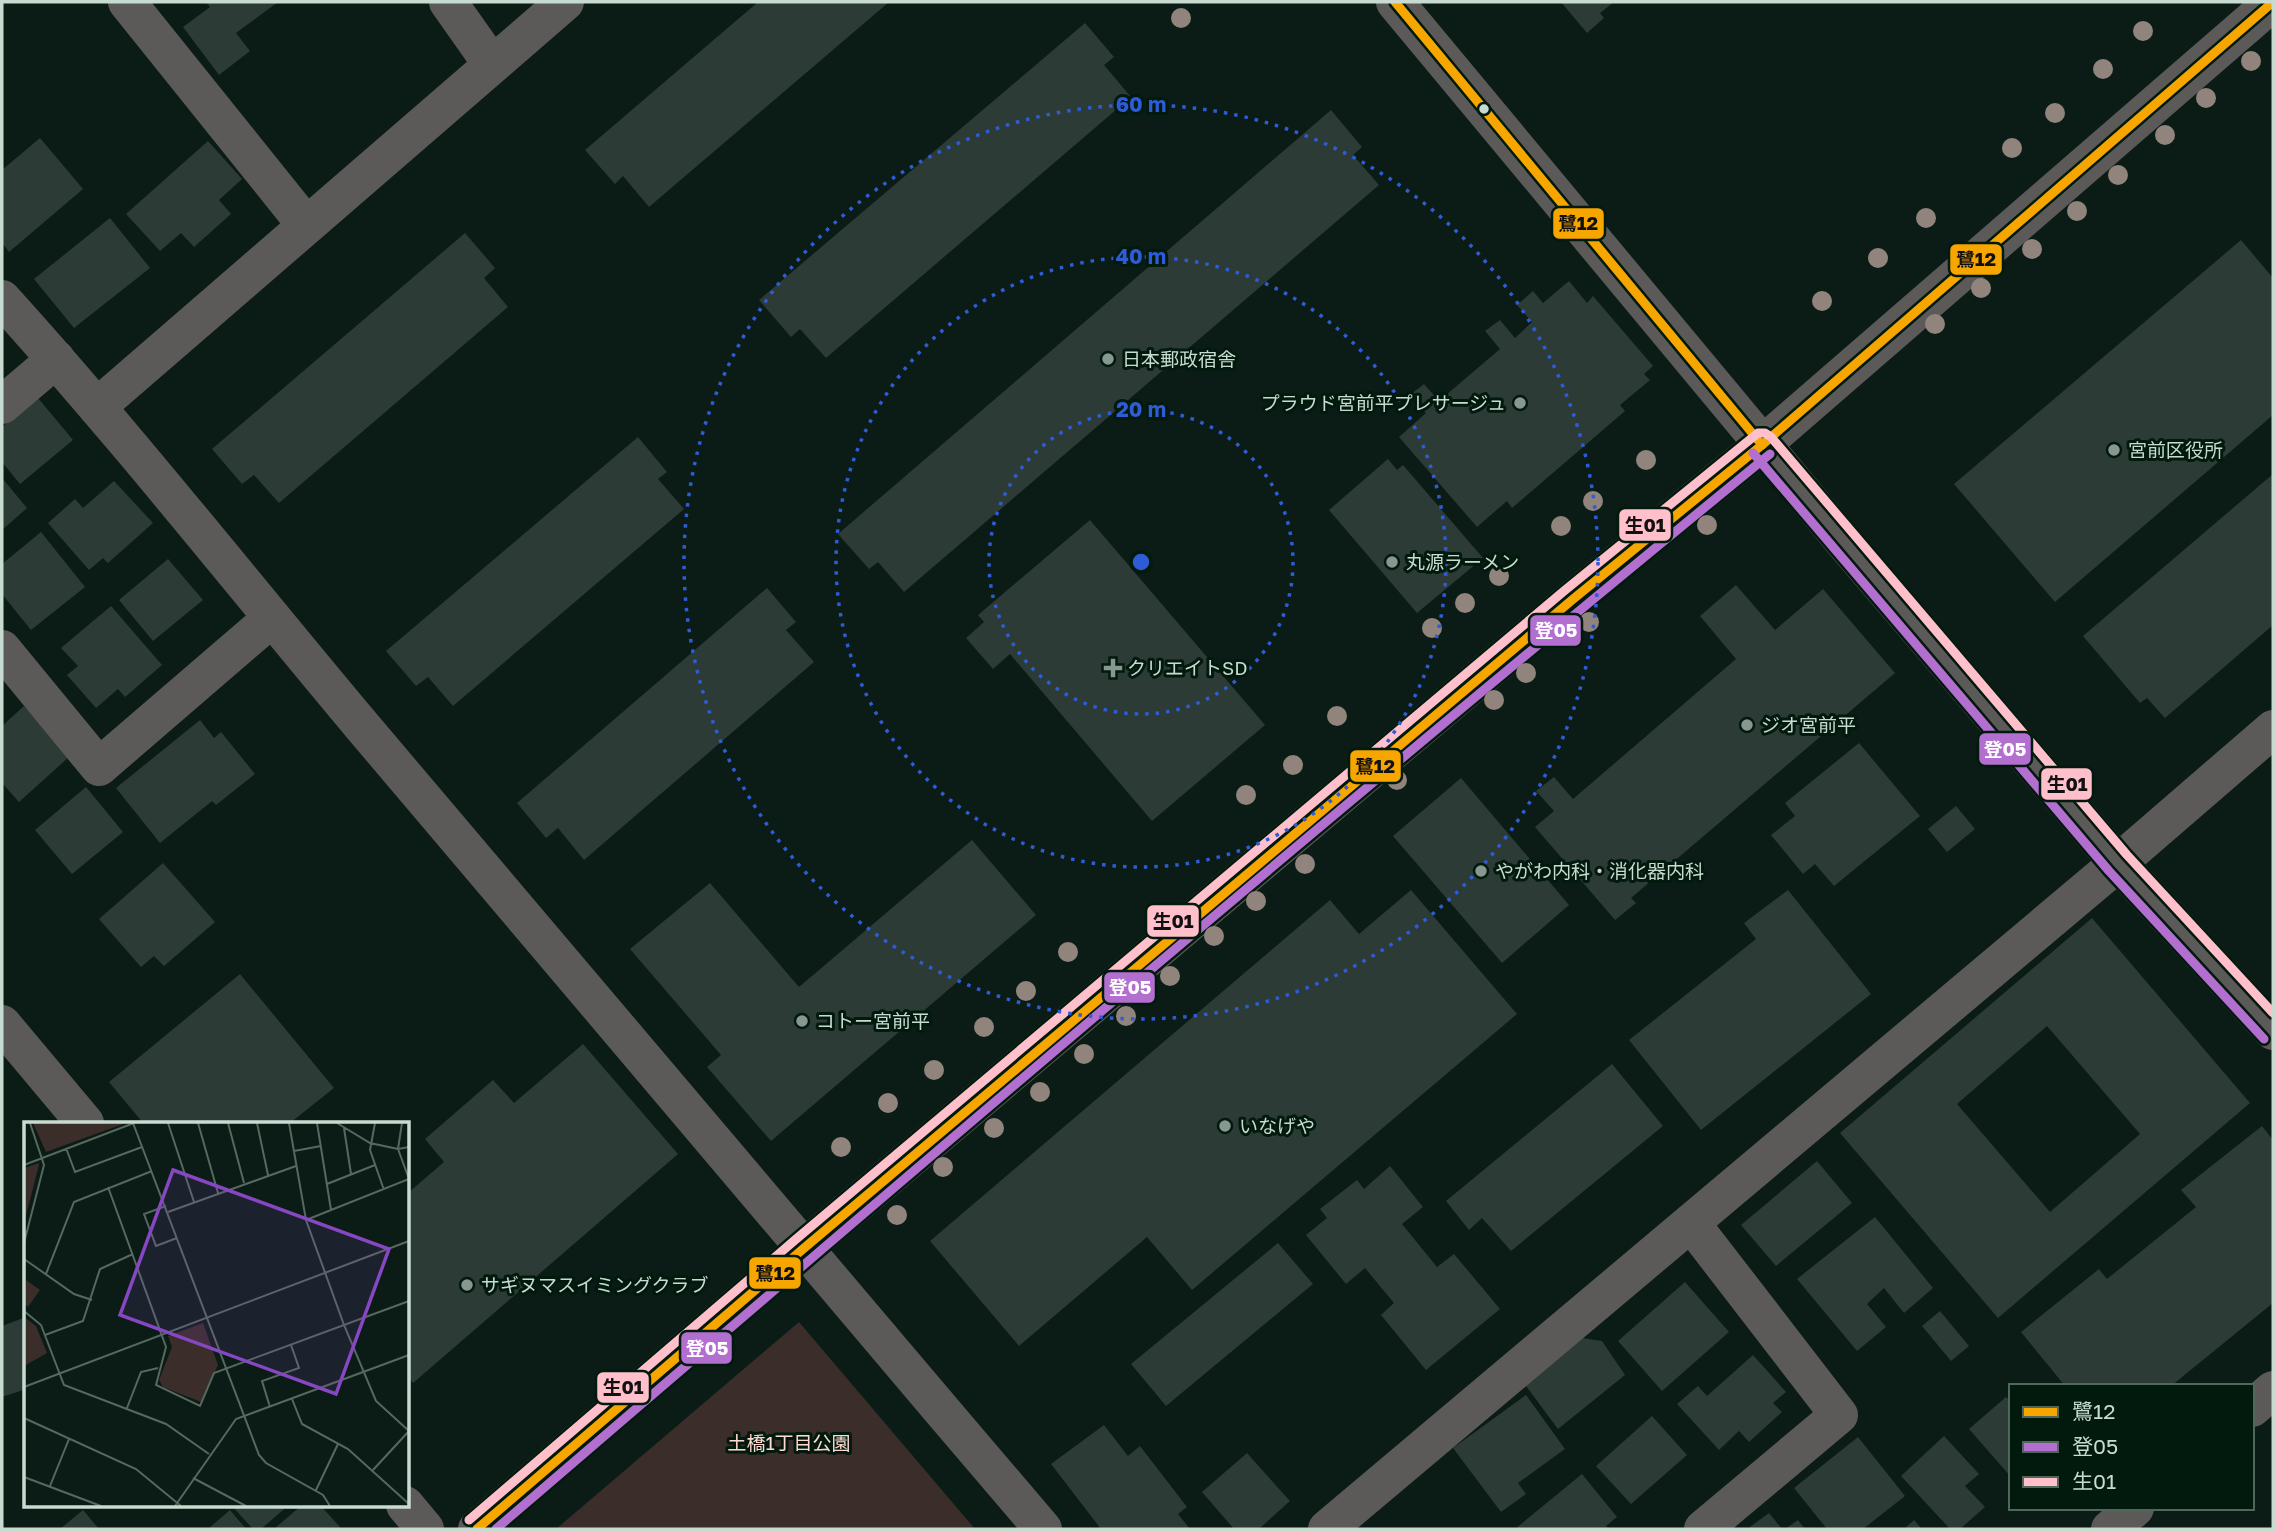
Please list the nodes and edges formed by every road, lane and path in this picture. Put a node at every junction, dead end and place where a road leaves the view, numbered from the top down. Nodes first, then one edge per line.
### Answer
1 (127, 2) edge
2 (449, 2) edge
3 (565, 2) edge
4 (2273, 2) edge
5 (1406, 6) edge
6 (491, 63) junction
7 (306, 225) junction
8 (2, 299) edge
9 (56, 359) junction
10 (2, 404) edge
11 (97, 407) junction
12 (1762, 445) junction
13 (272, 618) junction
14 (2, 649) edge
15 (2273, 729) edge
16 (2118, 863) junction
17 (2, 1024) edge
18 (2273, 1031) edge
19 (84, 1122) edge
20 (1691, 1223) junction
21 (803, 1249) junction
22 (2273, 1390) edge
23 (2254, 1406) edge
24 (406, 1506) edge
25 (2133, 1510) edge
26 (425, 1529) edge
27 (477, 1529) edge
28 (1043, 1529) edge
29 (1327, 1529) edge
30 (1703, 1529) edge
31 (2110, 1529) edge

1 - 7 street
2 - 6 street
3 - 6 street
4 - 12 street
5 - 12 street
6 - 7 street
7 - 11 street
8 - 9 street
9 - 10 street
9 - 11 street
11 - 13 street
12 - 16 street
12 - 21 street
13 - 14 street
13 - 21 street
15 - 16 street
16 - 18 street
16 - 20 street
17 - 19 street
20 - 29 street
20 - 30 street
21 - 27 street
21 - 28 street
22 - 23 street
24 - 26 street
25 - 31 street

